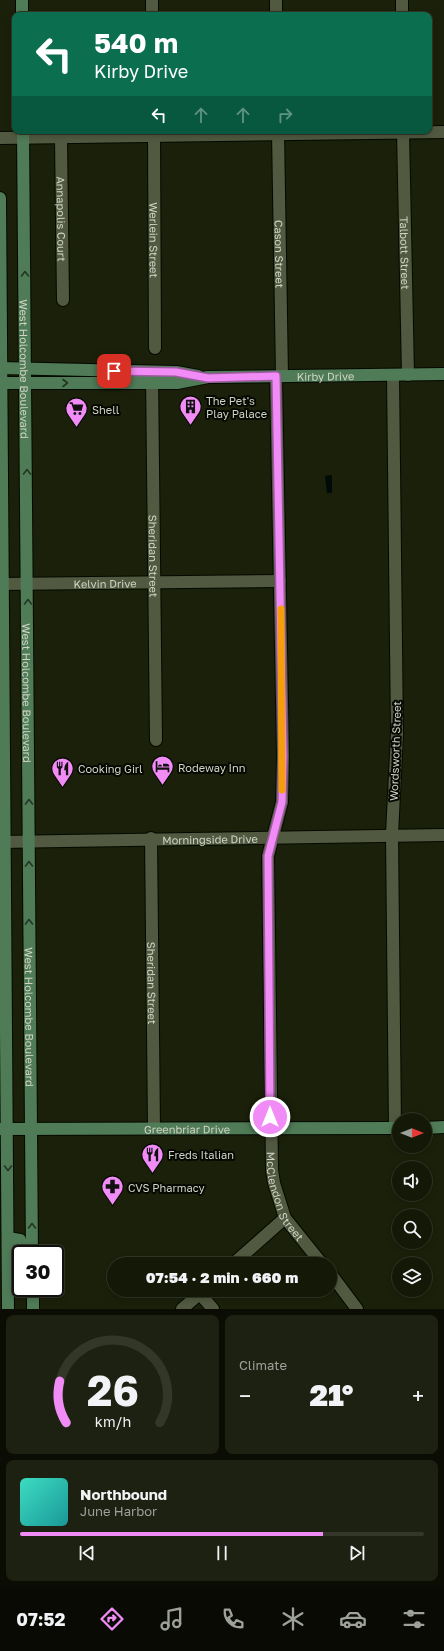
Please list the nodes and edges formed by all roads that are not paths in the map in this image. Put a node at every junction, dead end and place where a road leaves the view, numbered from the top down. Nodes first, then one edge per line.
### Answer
1 (22, 0) edge
2 (152, 0) edge
3 (276, 0) edge
4 (402, 0) edge
5 (22, 12) edge
6 (152, 12) edge
7 (276, 12) edge
8 (402, 12) edge
9 (432, 132) edge
10 (444, 132) edge
11 (154, 134) edge
12 (278, 134) edge
13 (403, 134) edge
14 (23, 135) edge
15 (0, 138) edge
16 (61, 138) junction
17 (0, 198) edge
18 (63, 300) dead end
19 (155, 348) dead end
20 (1, 368) edge
21 (26, 369) junction
22 (444, 374) edge
23 (393, 375) junction
24 (408, 375) junction
25 (279, 376) junction
26 (152, 378) junction
27 (1, 383) edge
28 (26, 383) junction
29 (280, 581) junction
30 (154, 582) junction
31 (2, 584) junction
32 (28, 584) junction
33 (156, 740) dead end
34 (392, 835) junction
35 (444, 835) edge
36 (151, 838) junction
37 (272, 838) junction
38 (29, 841) junction
39 (2, 842) edge
40 (397, 1113) edge
41 (444, 1127) edge
42 (154, 1128) junction
43 (270, 1128) junction
44 (392, 1128) edge
45 (432, 1128) edge
46 (4, 1129) edge
47 (31, 1129) junction
48 (285, 1218) junction
49 (8, 1238) junction
50 (21, 1245) edge
51 (32, 1245) edge
52 (241, 1257) edge
53 (316, 1257) edge
54 (337, 1282) edge
55 (33, 1297) edge
56 (196, 1297) edge
57 (205, 1297) edge
58 (8, 1309) edge
59 (33, 1309) edge
60 (182, 1309) edge
61 (213, 1309) edge
62 (357, 1309) edge

1 - 5 main road
2 - 6 street
3 - 7 street
4 - 8 street
9 - 10 street
11 - 16 street
11 - 19 street, Werlein Street
12 - 25 street, Cason Street
13 - 24 street, Talbott Street
14 - 15 street
14 - 16 street
21 -> 14 main road, West Holcombe Boulevard
16 - 18 street, Annapolis Court
17 - 20 main road
20 - 21 main road, Kirby Drive
20 - 27 main road
21 - 26 main road, Kirby Drive
21 - 28 main road, West Holcombe Boulevard
22 - 24 main road, Kirby Drive
23 - 24 main road, Kirby Drive
23 - 25 main road, Kirby Drive
23 - 34 street, Wordsworth Street
25 - 26 main road, Kirby Drive
25 - 29 street, McClendon Street
28 -> 26 main road, Kirby Drive
26 - 30 street, Sheridan Street
27 - 28 main road, Kirby Drive
27 - 31 main road
32 -> 28 main road, West Holcombe Boulevard
29 - 30 street, Kelvin Drive
29 - 37 street, McClendon Street
30 - 32 street, Kelvin Drive
30 - 33 street, Sheridan Street
31 - 32 street, Kelvin Drive
31 - 39 main road
38 -> 32 main road, West Holcombe Boulevard
34 - 35 street, Morningside Drive
34 - 37 street, Morningside Drive
34 - 40 street, Wordsworth Street
36 - 37 street, Morningside Drive
36 - 38 street, Morningside Drive
36 - 42 street, Sheridan Street
37 - 43 street, McClendon Street
38 - 39 street, Morningside Drive
47 -> 38 main road, West Holcombe Boulevard
39 - 46 main road
41 - 45 main road
42 - 43 main road, Greenbriar Drive
42 - 47 main road, Greenbriar Drive
43 - 44 main road, Greenbriar Drive
43 - 48 street, McClendon Street
46 - 47 main road, Greenbriar Drive
46 -> 49 main road
51 -> 47 main road, West Holcombe Boulevard
48 - 52 street
48 - 53 street, McClendon Street
49 - 50 main road
49 - 58 main road
54 - 62 street
55 - 59 main road
56 - 60 street
57 - 61 street

